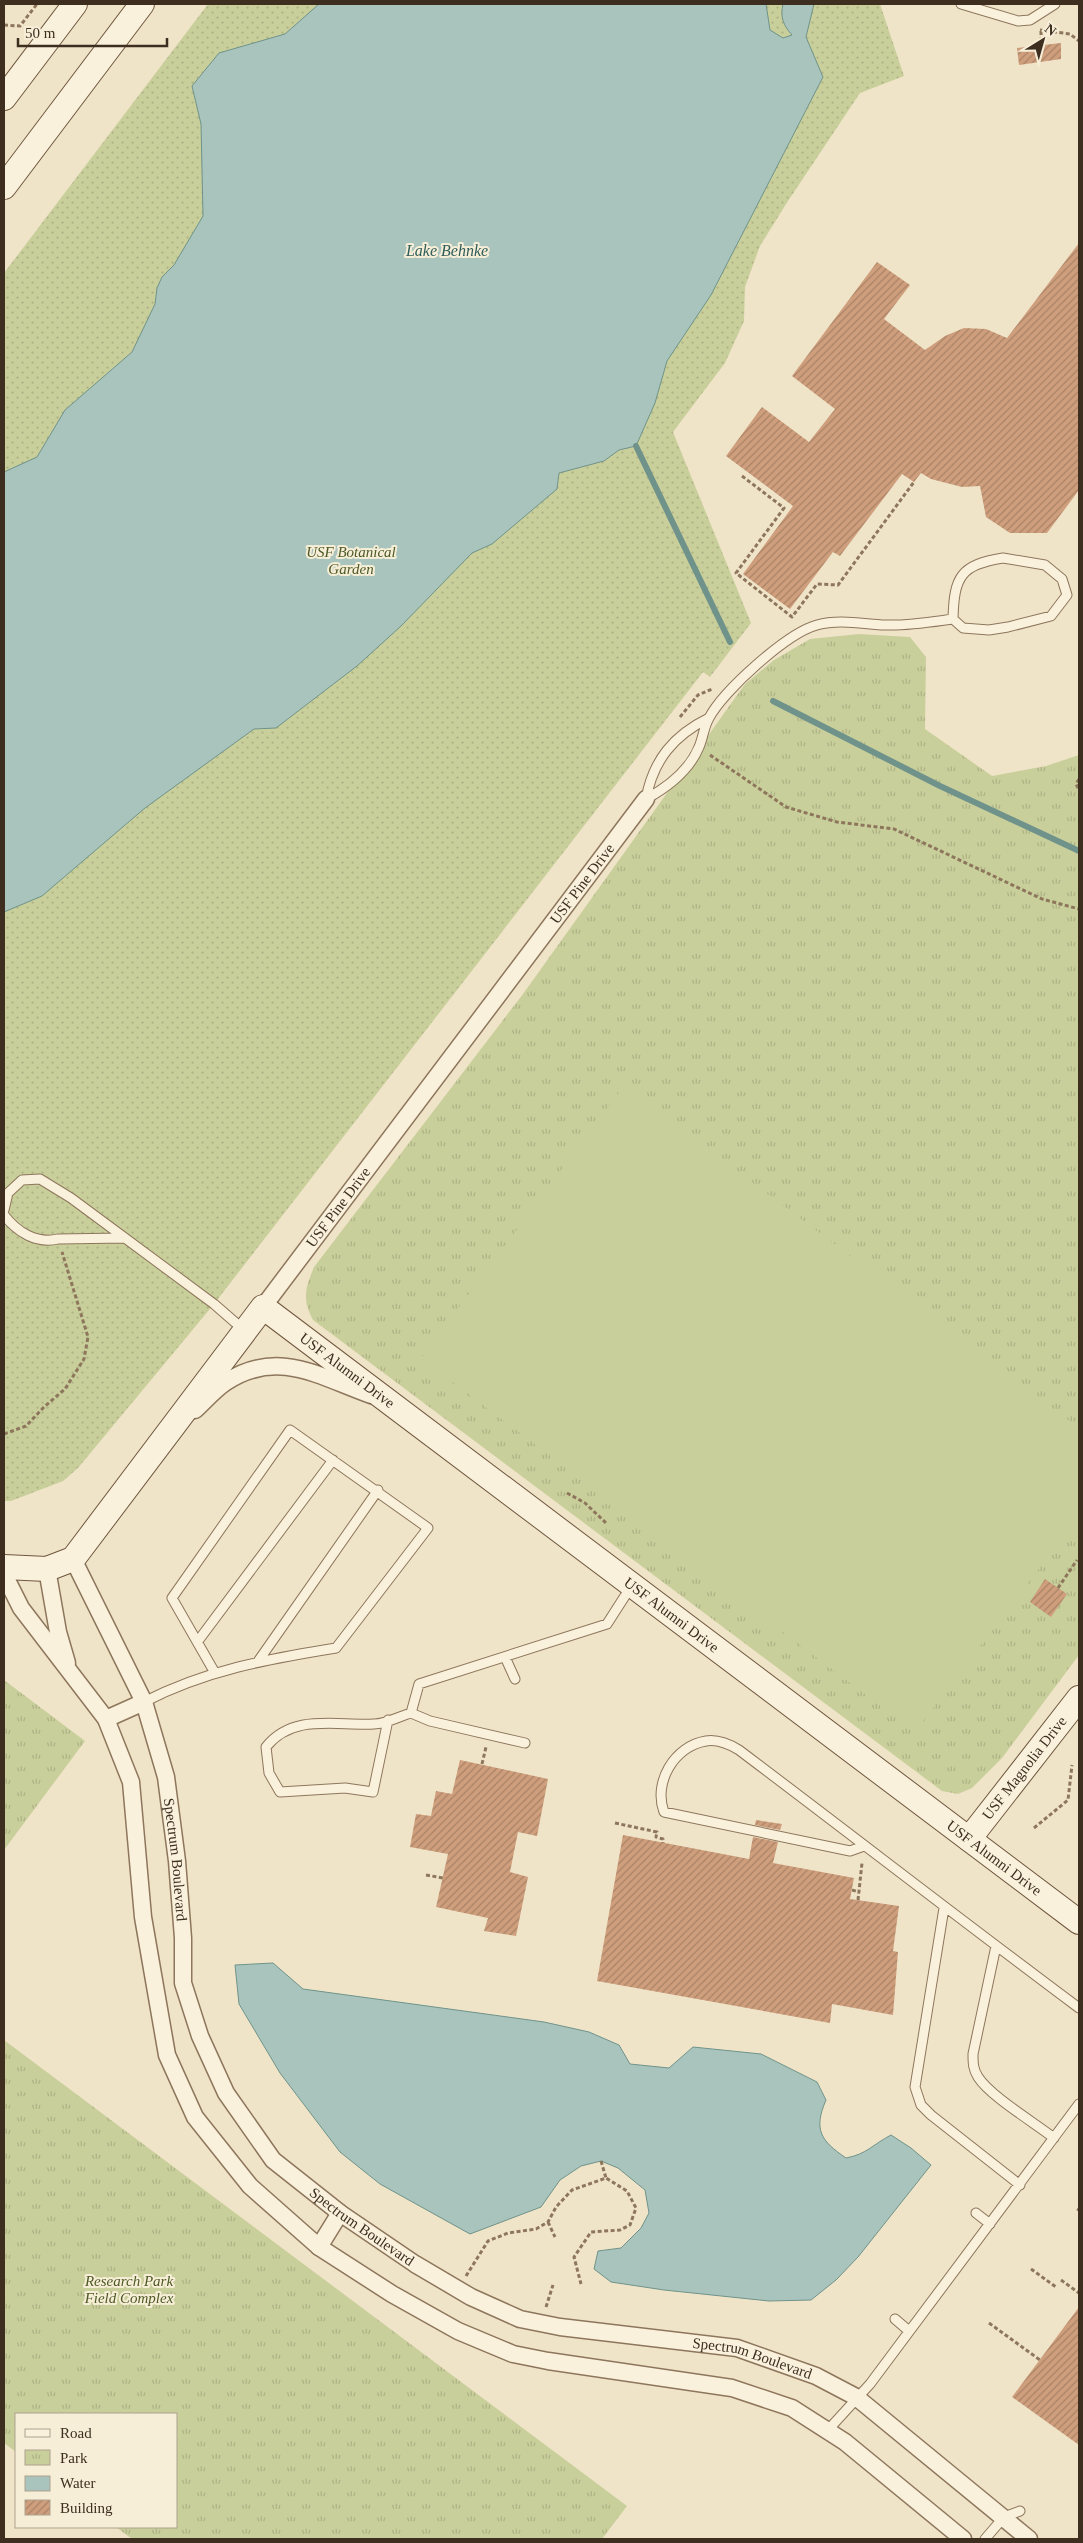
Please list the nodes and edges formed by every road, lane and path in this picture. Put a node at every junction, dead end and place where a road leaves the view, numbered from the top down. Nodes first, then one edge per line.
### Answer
1 (37, 4) edge
2 (75, 4) edge
3 (142, 4) edge
4 (961, 4) edge
5 (1055, 4) edge
6 (1047, 6) edge
7 (4, 25) edge
8 (1041, 31) dead end
9 (1041, 45) dead end
10 (4, 98) edge
11 (4, 187) edge
12 (742, 476) dead end
13 (914, 482) dead end
14 (954, 619) junction
15 (709, 718) junction
16 (699, 748) junction
17 (1079, 779) edge
18 (1079, 790) edge
19 (646, 798) junction
20 (1079, 909) edge
21 (4, 1210) edge
22 (4, 1215) edge
23 (58, 1238) junction
24 (126, 1238) junction
25 (263, 1307) junction
26 (246, 1332) junction
27 (386, 1400) junction
28 (4, 1434) edge
29 (161, 1443) junction
30 (333, 1460) junction
31 (378, 1490) junction
32 (566, 1493) dead end
33 (606, 1523) dead end
34 (73, 1559) junction
35 (1077, 1560) dead end
36 (4, 1567) edge
37 (47, 1569) junction
38 (4, 1574) edge
39 (632, 1585) junction
40 (1058, 1588) dead end
41 (198, 1641) junction
42 (505, 1657) junction
43 (259, 1660) junction
44 (70, 1673) junction
45 (215, 1673) junction
46 (515, 1679) dead end
47 (1079, 1698) edge
48 (144, 1702) junction
49 (411, 1713) junction
50 (106, 1719) junction
51 (388, 1720) junction
52 (525, 1742) dead end
53 (486, 1746) dead end
54 (482, 1764) dead end
55 (1072, 1765) dead end
56 (615, 1823) dead end
57 (1034, 1828) dead end
58 (969, 1839) junction
59 (663, 1843) dead end
60 (864, 1846) junction
61 (862, 1863) dead end
62 (426, 1875) dead end
63 (443, 1878) dead end
64 (852, 1890) dead end
65 (859, 1892) junction
66 (858, 1900) dead end
67 (944, 1908) junction
68 (1079, 1922) edge
69 (996, 1946) junction
70 (1079, 2008) edge
71 (1079, 2104) edge
72 (1054, 2138) junction
73 (601, 2161) dead end
74 (606, 2178) junction
75 (1020, 2185) junction
76 (976, 2212) dead end
77 (340, 2213) junction
78 (548, 2222) junction
79 (990, 2224) junction
80 (555, 2237) dead end
81 (320, 2247) junction
82 (1030, 2269) dead end
83 (1061, 2280) dead end
84 (581, 2284) dead end
85 (553, 2285) dead end
86 (1056, 2287) dead end
87 (458, 2289) junction
88 (1079, 2294) edge
89 (546, 2310) dead end
90 (895, 2319) dead end
91 (989, 2323) dead end
92 (909, 2331) junction
93 (1040, 2360) dead end
94 (856, 2397) junction
95 (828, 2430) junction
96 (1020, 2511) dead end
97 (1004, 2517) junction
98 (963, 2539) edge
99 (985, 2539) edge
100 (1030, 2539) edge

1 - 7 path
2 - 10 street
3 - 11 street
4 - 6 lane
5 - 6 lane
8 - 9 path
12 - 13 path
14 - 14 lane
14 - 15 lane
15 - 16 lane
15 - 19 lane
16 - 19 lane
16 - 20 path
17 - 18 path
19 - 25 street, USF Pine Drive
21 - 24 lane
22 - 23 lane
23 - 24 lane
23 - 28 path
24 - 26 lane
25 - 26 street, USF Pine Drive
25 - 27 street, USF Alumni Drive
26 - 29 street, USF Pine Drive
27 - 29 street
27 - 39 street, USF Alumni Drive
29 - 34 street, USF Pine Drive
30 - 31 lane
30 - 41 lane
30 - 41 lane
31 - 43 lane
31 - 43 lane
32 - 33 path
34 - 37 street
34 - 48 street, Spectrum Boulevard
35 - 40 path
36 - 37 street
37 - 44 street
38 - 44 street
39 - 42 lane
39 - 58 street, USF Alumni Drive
41 - 45 lane
42 - 46 lane
42 - 49 lane
43 - 45 lane
44 - 50 street
45 - 48 lane
47 - 58 street, USF Magnolia Drive
48 - 50 street
48 - 77 street, Spectrum Boulevard
49 - 51 lane
49 - 52 lane
50 - 81 street
51 - 51 lane
53 - 54 path
55 - 57 path
56 - 59 path
58 - 68 street, USF Alumni Drive
60 - 60 lane
60 - 67 lane
61 - 65 path
62 - 63 path
64 - 65 path
65 - 66 path
67 - 69 lane
67 - 75 lane
69 - 70 lane
69 - 72 lane
71 - 72 lane
72 - 75 lane
73 - 74 path
74 - 78 path
74 - 84 path
75 - 79 lane
76 - 79 lane
77 - 81 street
77 - 87 street, Spectrum Boulevard
78 - 80 path
78 - 87 path
79 - 92 lane
81 - 95 street
82 - 86 path
83 - 88 path
85 - 89 path
87 - 94 street, Spectrum Boulevard
90 - 92 lane
91 - 93 path
92 - 94 lane
94 - 95 lane
94 - 97 street, Spectrum Boulevard
95 - 98 street
96 - 97 lane
97 - 99 lane
97 - 100 street, Spectrum Boulevard

